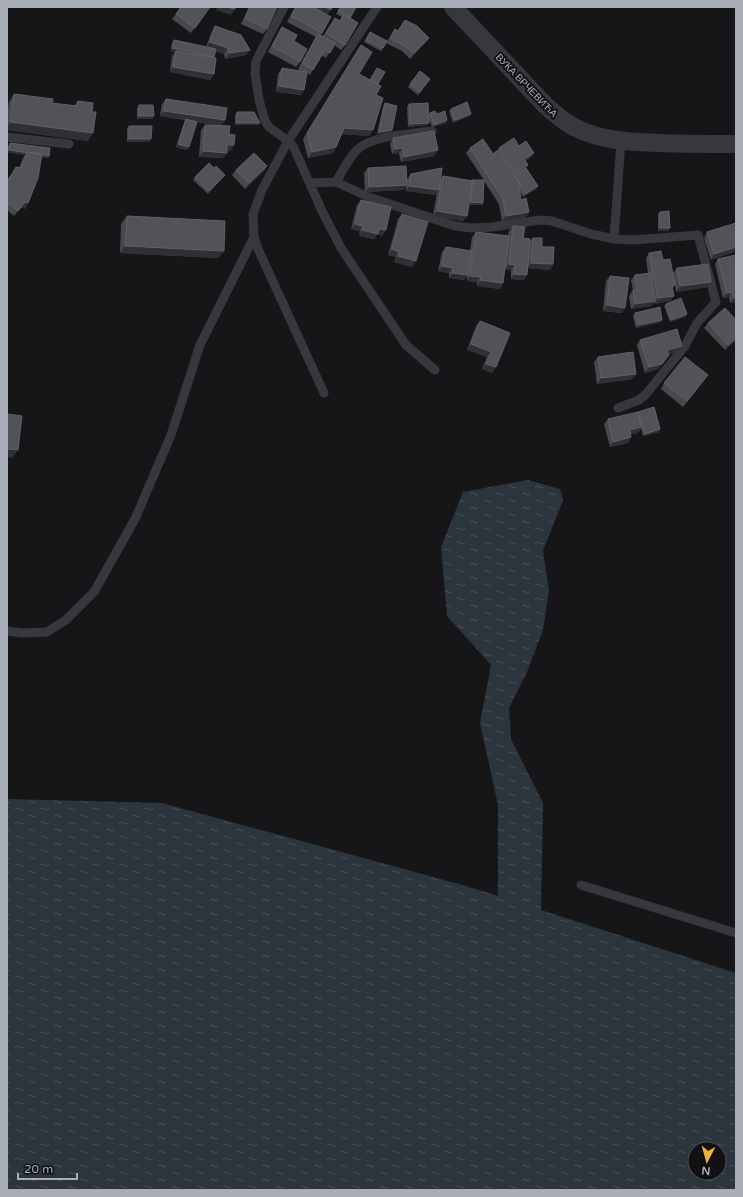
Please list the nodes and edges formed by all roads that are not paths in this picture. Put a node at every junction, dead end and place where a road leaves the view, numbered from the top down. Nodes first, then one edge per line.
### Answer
1 (284, 7) edge
2 (377, 7) edge
3 (453, 7) edge
4 (432, 131) edge
5 (7, 137) edge
6 (288, 141) junction
7 (621, 141) junction
8 (69, 144) edge
9 (736, 144) edge
10 (336, 182) junction
11 (310, 183) junction
12 (254, 237) junction
13 (614, 239) junction
14 (435, 370) dead end
15 (324, 393) dead end
16 (618, 408) dead end
17 (7, 632) edge
18 (581, 885) dead end
19 (736, 933) edge

1 - 6 lane
2 - 6 lane
3 - 7 street, ВУКА ВРЧЕВИЋА
4 - 10 lane
5 - 8 lane
6 - 11 lane
6 - 12 lane
7 - 9 street, ВУКА ВРЧЕВИЋА
7 - 13 lane
10 - 11 lane
10 - 13 lane
11 - 14 lane
12 - 15 lane
12 - 17 lane
13 - 16 lane
18 - 19 lane

